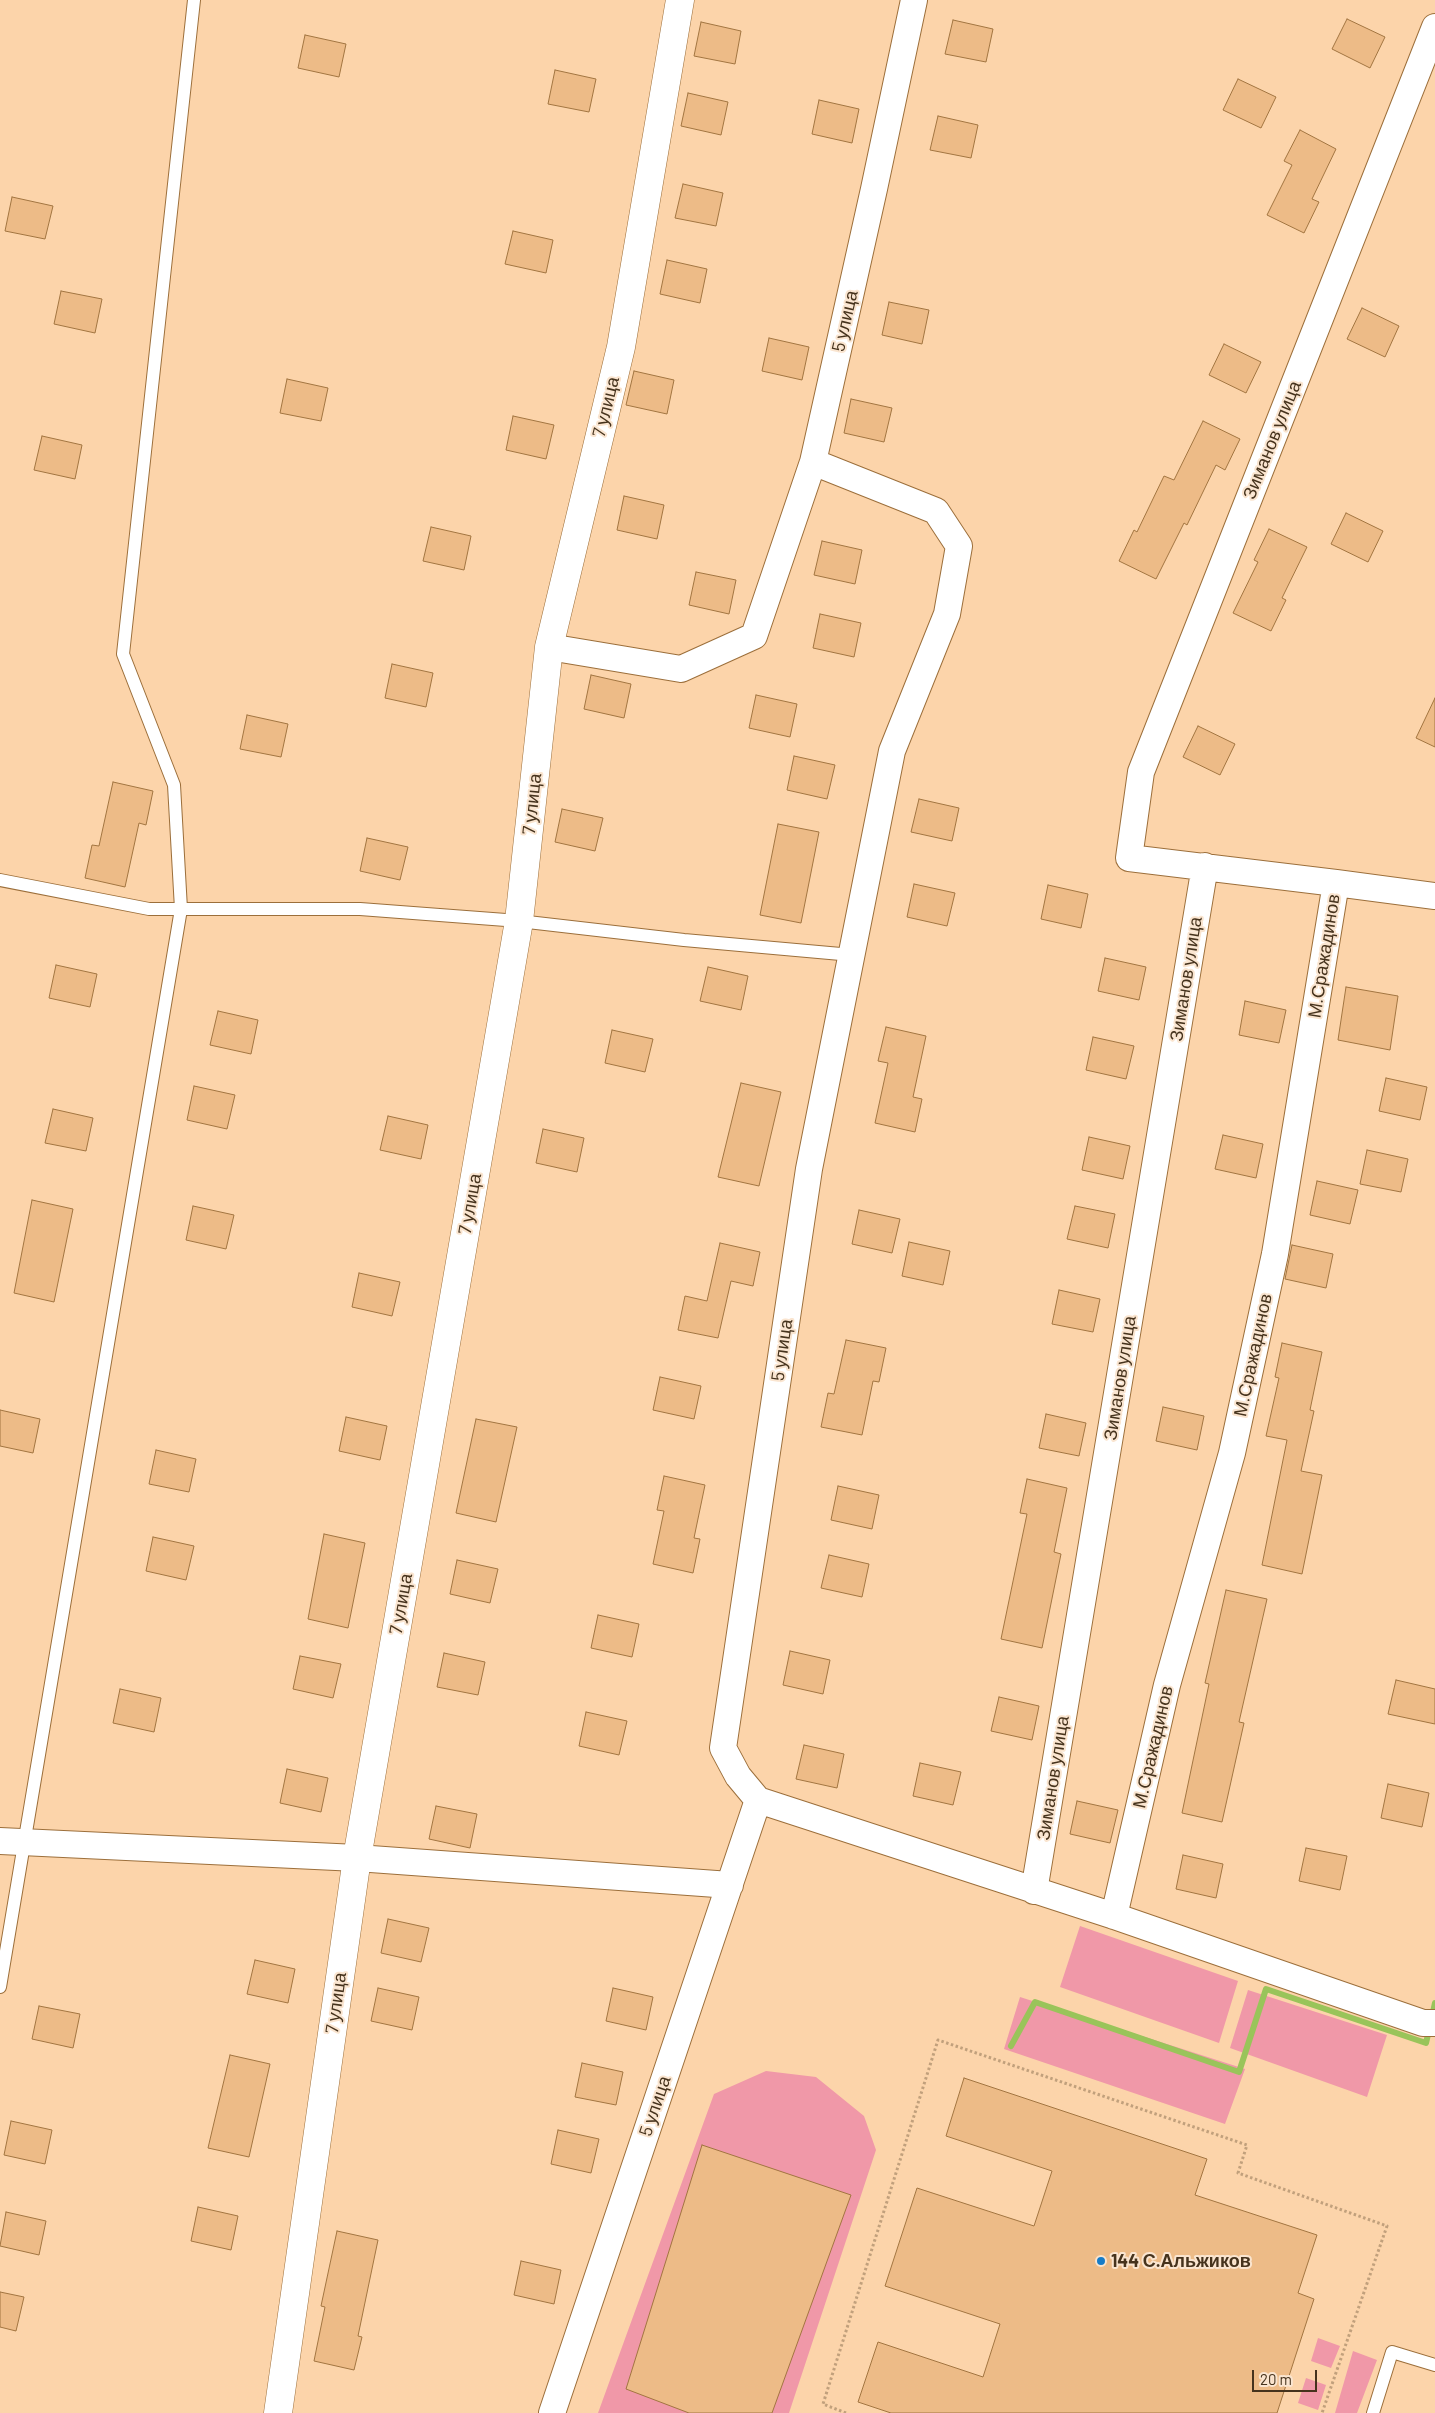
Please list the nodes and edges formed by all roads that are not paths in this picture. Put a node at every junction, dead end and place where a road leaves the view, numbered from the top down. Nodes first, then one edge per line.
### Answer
1 (194, 0) edge
2 (680, 0) edge
3 (914, 0) edge
4 (1435, 27) edge
5 (813, 462) junction
6 (549, 647) junction
7 (1205, 866) junction
8 (0, 880) edge
9 (1336, 883) junction
10 (1435, 896) edge
11 (181, 909) junction
12 (519, 921) junction
13 (852, 955) junction
14 (758, 1800) junction
15 (12, 1841) edge
16 (357, 1858) junction
17 (730, 1885) junction
18 (1034, 1891) junction
19 (1114, 1916) junction
20 (0, 1987) edge
21 (1435, 2023) edge
22 (1435, 2365) edge
23 (278, 2413) edge
24 (552, 2413) edge
25 (1373, 2413) edge

1 - 11 lane
2 - 6 street, 7 улица
3 - 5 street, 5 улица
4 - 7 street, Зиманов улица
5 - 6 street, 5 улица
5 - 13 street, 5 улица
6 - 12 street, 7 улица
7 - 9 street
7 - 18 street, Зиманов улица
8 - 11 lane
9 - 10 street, М.Сражадинов
9 - 19 street, М.Сражадинов
11 - 12 lane
11 - 15 lane
12 - 13 lane
12 - 16 street, 7 улица
13 - 14 street, 5 улица
14 - 17 street, 5 улица
14 - 18 street
15 - 16 street
15 - 20 lane
16 - 17 street
16 - 23 street, 7 улица
17 - 24 street, 5 улица
18 - 19 street
19 - 21 street
22 - 25 lane

